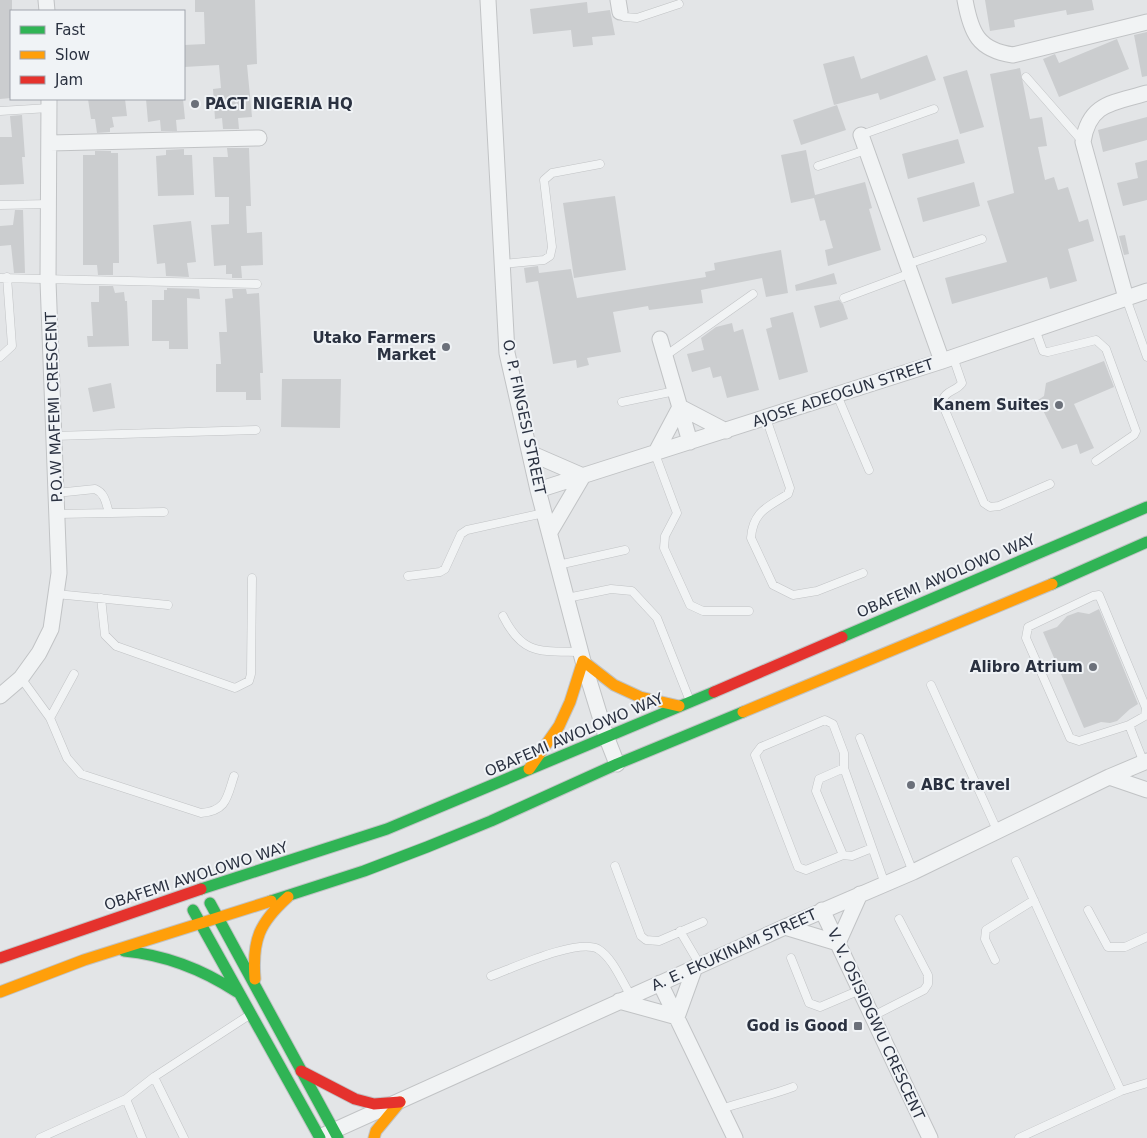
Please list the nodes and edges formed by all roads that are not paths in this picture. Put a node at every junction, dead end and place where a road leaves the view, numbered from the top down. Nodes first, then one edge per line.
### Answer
1 (488, 0) edge
2 (965, 0) edge
3 (679, 4) dead end
4 (619, 6) edge
5 (1147, 22) edge
6 (1026, 77) dead end
7 (1147, 93) edge
8 (49, 103) edge
9 (934, 109) dead end
10 (0, 110) edge
11 (861, 135) joint
12 (259, 138) dead end
13 (1083, 142) junction
14 (50, 143) junction
15 (866, 150) junction
16 (600, 164) dead end
17 (818, 166) dead end
18 (50, 204) junction
19 (0, 205) edge
20 (982, 239) dead end
21 (502, 264) junction
22 (909, 269) junction
23 (3, 278) edge
24 (48, 281) junction
25 (257, 284) dead end
26 (1147, 291) edge
27 (752, 294) dead end
28 (844, 298) dead end
29 (1126, 298) junction
30 (1147, 328) edge
31 (1035, 329) junction
32 (1138, 330) junction
33 (660, 339) dead end
34 (664, 356) junction
35 (0, 357) edge
36 (1147, 357) edge
37 (948, 359) junction
38 (675, 391) junction
39 (837, 395) junction
40 (622, 402) dead end
41 (680, 407) junction
42 (766, 418) junction
43 (256, 430) dead end
44 (726, 431) junction
45 (54, 436) junction
46 (690, 442) junction
47 (530, 453) junction
48 (655, 454) junction
49 (1096, 461) dead end
50 (869, 470) dead end
51 (583, 476) junction
52 (1050, 484) dead end
53 (538, 490) junction
54 (56, 493) junction
55 (1147, 507) edge
56 (164, 512) dead end
57 (109, 513) junction
58 (544, 513) junction
59 (58, 514) junction
60 (550, 532) junction
61 (1147, 542) edge
62 (625, 550) dead end
63 (558, 565) junction
64 (863, 572) dead end
65 (408, 576) dead end
66 (252, 578) dead end
67 (56, 594) junction
68 (102, 598) junction
69 (567, 598) junction
70 (168, 605) dead end
71 (748, 611) dead end
72 (503, 616) dead end
73 (582, 657) junction
74 (74, 674) dead end
75 (21, 678) junction
76 (931, 685) dead end
77 (0, 696) edge
78 (684, 703) junction
79 (50, 718) junction
80 (1129, 725) junction
81 (606, 736) junction
82 (860, 738) dead end
83 (1145, 762) edge
84 (618, 764) junction
85 (844, 768) junction
86 (530, 769) junction
87 (234, 776) dead end
88 (1109, 777) junction
89 (1147, 790) edge
90 (997, 830) junction
91 (872, 848) junction
92 (843, 854) junction
93 (1016, 861) dead end
94 (615, 866) dead end
95 (913, 872) junction
96 (885, 884) junction
97 (202, 888) junction
98 (185, 894) junction
99 (292, 894) junction
100 (860, 894) junction
101 (1034, 900) junction
102 (822, 910) junction
103 (1088, 910) dead end
104 (216, 916) junction
105 (899, 919) dead end
106 (200, 922) junction
107 (703, 922) dead end
108 (786, 926) junction
109 (680, 931) junction
110 (1147, 937) edge
111 (838, 943) junction
112 (114, 950) junction
113 (0, 958) edge
114 (791, 958) dead end
115 (995, 960) dead end
116 (698, 966) junction
117 (491, 976) dead end
118 (660, 983) junction
119 (256, 989) junction
120 (860, 990) junction
121 (0, 992) edge
122 (243, 996) junction
123 (625, 999) junction
124 (252, 1013) junction
125 (873, 1016) junction
126 (677, 1017) junction
127 (301, 1070) junction
128 (154, 1077) junction
129 (1147, 1083) edge
130 (793, 1087) dead end
131 (1122, 1092) junction
132 (126, 1099) junction
133 (400, 1102) junction
134 (721, 1109) junction
135 (336, 1134) edge
136 (320, 1137) edge
137 (40, 1138) edge
138 (142, 1138) edge
139 (184, 1138) edge
140 (374, 1138) edge
141 (735, 1138) edge
142 (930, 1138) edge
143 (1019, 1138) edge

1 - 21 street, O. P. FINGESI STREET
2 - 5 street
3 - 4 lane
6 - 13 lane
7 - 13 street
8 - 10 lane
8 - 14 street, P.O.W MAFEMI CRESCENT
9 - 11 lane
11 - 15 street
12 - 14 street
13 - 29 street
14 - 18 street, P.O.W MAFEMI CRESCENT
15 - 17 lane
15 - 22 street
16 - 21 lane
18 - 19 lane
18 - 24 street, P.O.W MAFEMI CRESCENT
20 - 22 lane
21 - 47 street, O. P. FINGESI STREET
22 - 28 lane
22 - 37 street
23 - 24 lane
23 - 35 lane
24 - 25 lane
24 - 45 street, P.O.W MAFEMI CRESCENT
26 - 29 street, AJOSE ADEOGUN STREET
27 - 34 lane
29 - 31 street, AJOSE ADEOGUN STREET
29 - 32 lane
30 - 32 lane
31 - 37 street, AJOSE ADEOGUN STREET
31 - 49 lane
32 - 36 lane
33 - 34 street
34 - 38 street
37 - 39 street, AJOSE ADEOGUN STREET
37 - 52 lane
38 - 40 lane
38 - 41 street
39 - 42 street, AJOSE ADEOGUN STREET
39 - 50 lane
41 - 44 street
41 - 46 street
41 - 48 street
42 - 44 street, AJOSE ADEOGUN STREET
42 - 64 lane
43 - 45 lane
44 - 46 street, AJOSE ADEOGUN STREET
45 - 54 street, P.O.W MAFEMI CRESCENT
46 - 48 street, AJOSE ADEOGUN STREET
47 - 51 street
47 - 53 street, O. P. FINGESI STREET
48 - 51 street, AJOSE ADEOGUN STREET
48 - 71 lane
51 - 53 street, AJOSE ADEOGUN STREET
51 - 60 street
53 - 58 street, O. P. FINGESI STREET
54 - 57 lane
54 - 59 street, P.O.W MAFEMI CRESCENT
55 - 78 main road, OBAFEMI AWOLOWO WAY
56 - 57 lane
57 - 59 lane
58 - 60 street, O. P. FINGESI STREET
58 - 65 lane
59 - 67 street, P.O.W MAFEMI CRESCENT
60 - 63 street, O. P. FINGESI STREET
61 - 84 main road
62 - 63 lane
63 - 69 street, O. P. FINGESI STREET
66 - 68 lane
67 - 68 lane
67 - 75 street, P.O.W MAFEMI CRESCENT
68 - 70 lane
69 - 73 street, O. P. FINGESI STREET
69 - 78 lane
72 - 73 lane
73 - 78 main road
73 - 81 street, O. P. FINGESI STREET
73 - 86 main road
74 - 79 lane
75 - 77 street, P.O.W MAFEMI CRESCENT
75 - 79 lane
76 - 90 lane
78 - 81 main road, OBAFEMI AWOLOWO WAY
79 - 87 lane
80 - 80 lane
80 - 83 lane
81 - 84 street, O. P. FINGESI STREET
81 - 86 main road, OBAFEMI AWOLOWO WAY
82 - 95 lane
83 - 88 street, A. E. EKUKINAM STREET
84 - 99 main road
85 - 91 lane
85 - 92 lane
85 - 92 lane
86 - 97 main road, OBAFEMI AWOLOWO WAY
88 - 89 street
88 - 90 street, A. E. EKUKINAM STREET
90 - 95 street, A. E. EKUKINAM STREET
91 - 92 lane
91 - 96 lane
93 - 101 lane
94 - 109 lane
95 - 96 street, A. E. EKUKINAM STREET
96 - 100 street, A. E. EKUKINAM STREET
97 - 98 main road, OBAFEMI AWOLOWO WAY
97 - 104 main road
98 - 106 main road
98 - 113 main road, OBAFEMI AWOLOWO WAY
99 - 104 main road
99 - 119 main road
100 - 102 street, A. E. EKUKINAM STREET
100 - 111 street
101 - 115 lane
101 - 131 lane
102 - 108 street, A. E. EKUKINAM STREET
102 - 111 street, V. V. OSISIDGWU CRESCENT
103 - 110 lane
104 - 106 main road
104 - 119 main road
105 - 125 lane
106 - 112 main road
106 - 122 main road
107 - 109 lane
108 - 111 street
108 - 116 street, A. E. EKUKINAM STREET
109 - 116 lane
111 - 120 street, V. V. OSISIDGWU CRESCENT
112 - 121 main road
112 - 122 main road
114 - 120 lane
116 - 118 street, A. E. EKUKINAM STREET
116 - 126 street
117 - 123 lane
118 - 123 street, A. E. EKUKINAM STREET
118 - 126 street
119 - 127 main road
120 - 125 street, V. V. OSISIDGWU CRESCENT
122 - 124 main road
123 - 126 street
123 - 133 street, A. E. EKUKINAM STREET
124 - 128 lane
124 - 136 main road
125 - 142 street, V. V. OSISIDGWU CRESCENT
126 - 134 street
127 - 133 main road
127 - 135 main road
128 - 132 lane
128 - 139 lane
129 - 131 lane
130 - 134 lane
131 - 143 lane
132 - 137 lane
132 - 138 lane
133 - 135 street, A. E. EKUKINAM STREET
133 - 140 main road
134 - 141 street
135 - 136 street, A. E. EKUKINAM STREET

